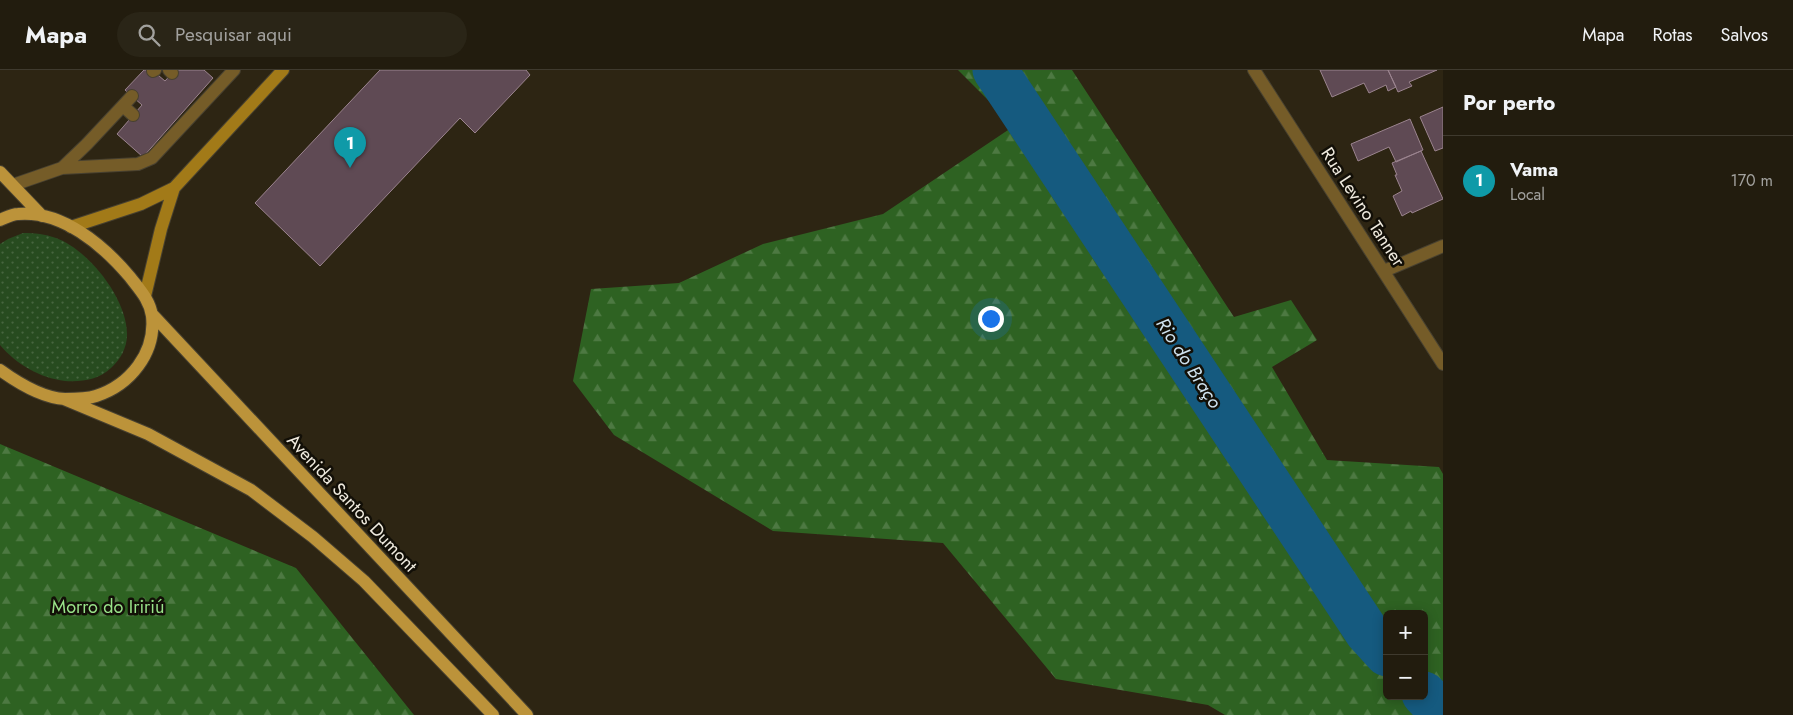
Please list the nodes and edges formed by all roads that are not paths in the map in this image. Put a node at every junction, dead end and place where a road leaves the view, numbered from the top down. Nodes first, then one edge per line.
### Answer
1 (234, 70) edge
2 (283, 70) edge
3 (1254, 70) edge
4 (133, 115) dead end
5 (62, 168) junction
6 (0, 172) edge
7 (13, 185) junction
8 (174, 188) junction
9 (42, 216) junction
10 (0, 220) edge
11 (71, 226) junction
12 (1443, 246) edge
13 (1384, 271) junction
14 (145, 296) junction
15 (152, 314) junction
16 (1443, 364) edge
17 (0, 370) edge
18 (64, 399) junction
19 (493, 715) edge
20 (527, 715) edge

1 - 5 street
2 - 8 street
3 - 13 street, Rua Levino Tanner
4 - 5 street
5 - 7 street
6 - 7 main road
7 - 9 main road
8 - 11 street
8 - 14 street
9 - 10 main road
9 - 11 main road
11 - 14 main road
12 - 13 street
13 - 16 street, Rua Levino Tanner
14 - 15 main road
15 - 18 main road
15 - 20 main road, Avenida Santos Dumont
17 - 18 main road
18 - 19 main road

